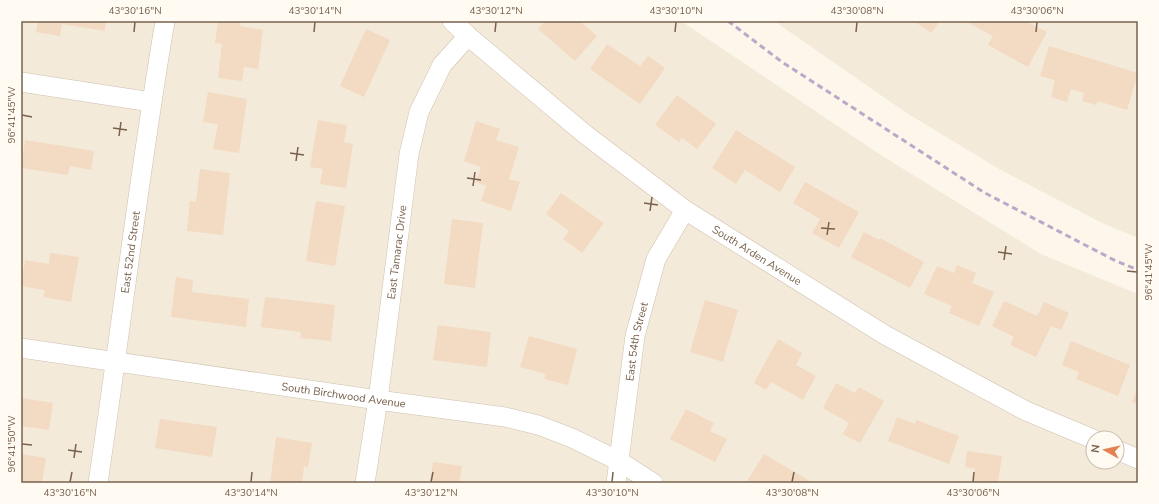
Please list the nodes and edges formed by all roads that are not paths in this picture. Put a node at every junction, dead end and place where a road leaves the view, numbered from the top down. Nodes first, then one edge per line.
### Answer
1 (165, 21) edge
2 (452, 21) edge
3 (468, 36) junction
4 (21, 82) edge
5 (151, 102) junction
6 (685, 210) junction
7 (21, 348) edge
8 (117, 362) junction
9 (378, 400) junction
10 (1085, 437) edge
11 (1125, 453) edge
12 (1138, 459) edge
13 (619, 461) junction
14 (98, 483) edge
15 (365, 483) edge
16 (616, 483) edge
17 (653, 483) edge

1 - 5 street, East 52nd Street
2 - 3 street, South Arden Avenue
3 - 6 street, South Arden Avenue
3 - 9 street, East Tamarac Drive
4 - 5 street
5 - 8 street, East 52nd Street
6 - 10 street, South Arden Avenue
6 - 13 street, East 54th Street
7 - 8 street, South Birchwood Avenue
8 - 9 street, South Birchwood Avenue
8 - 14 street, East 52nd Street
9 - 13 street, South Birchwood Avenue
9 - 15 street, East Tamarac Drive
11 - 12 street
13 - 16 street, East 54th Street
13 - 17 street, South Birchwood Avenue

